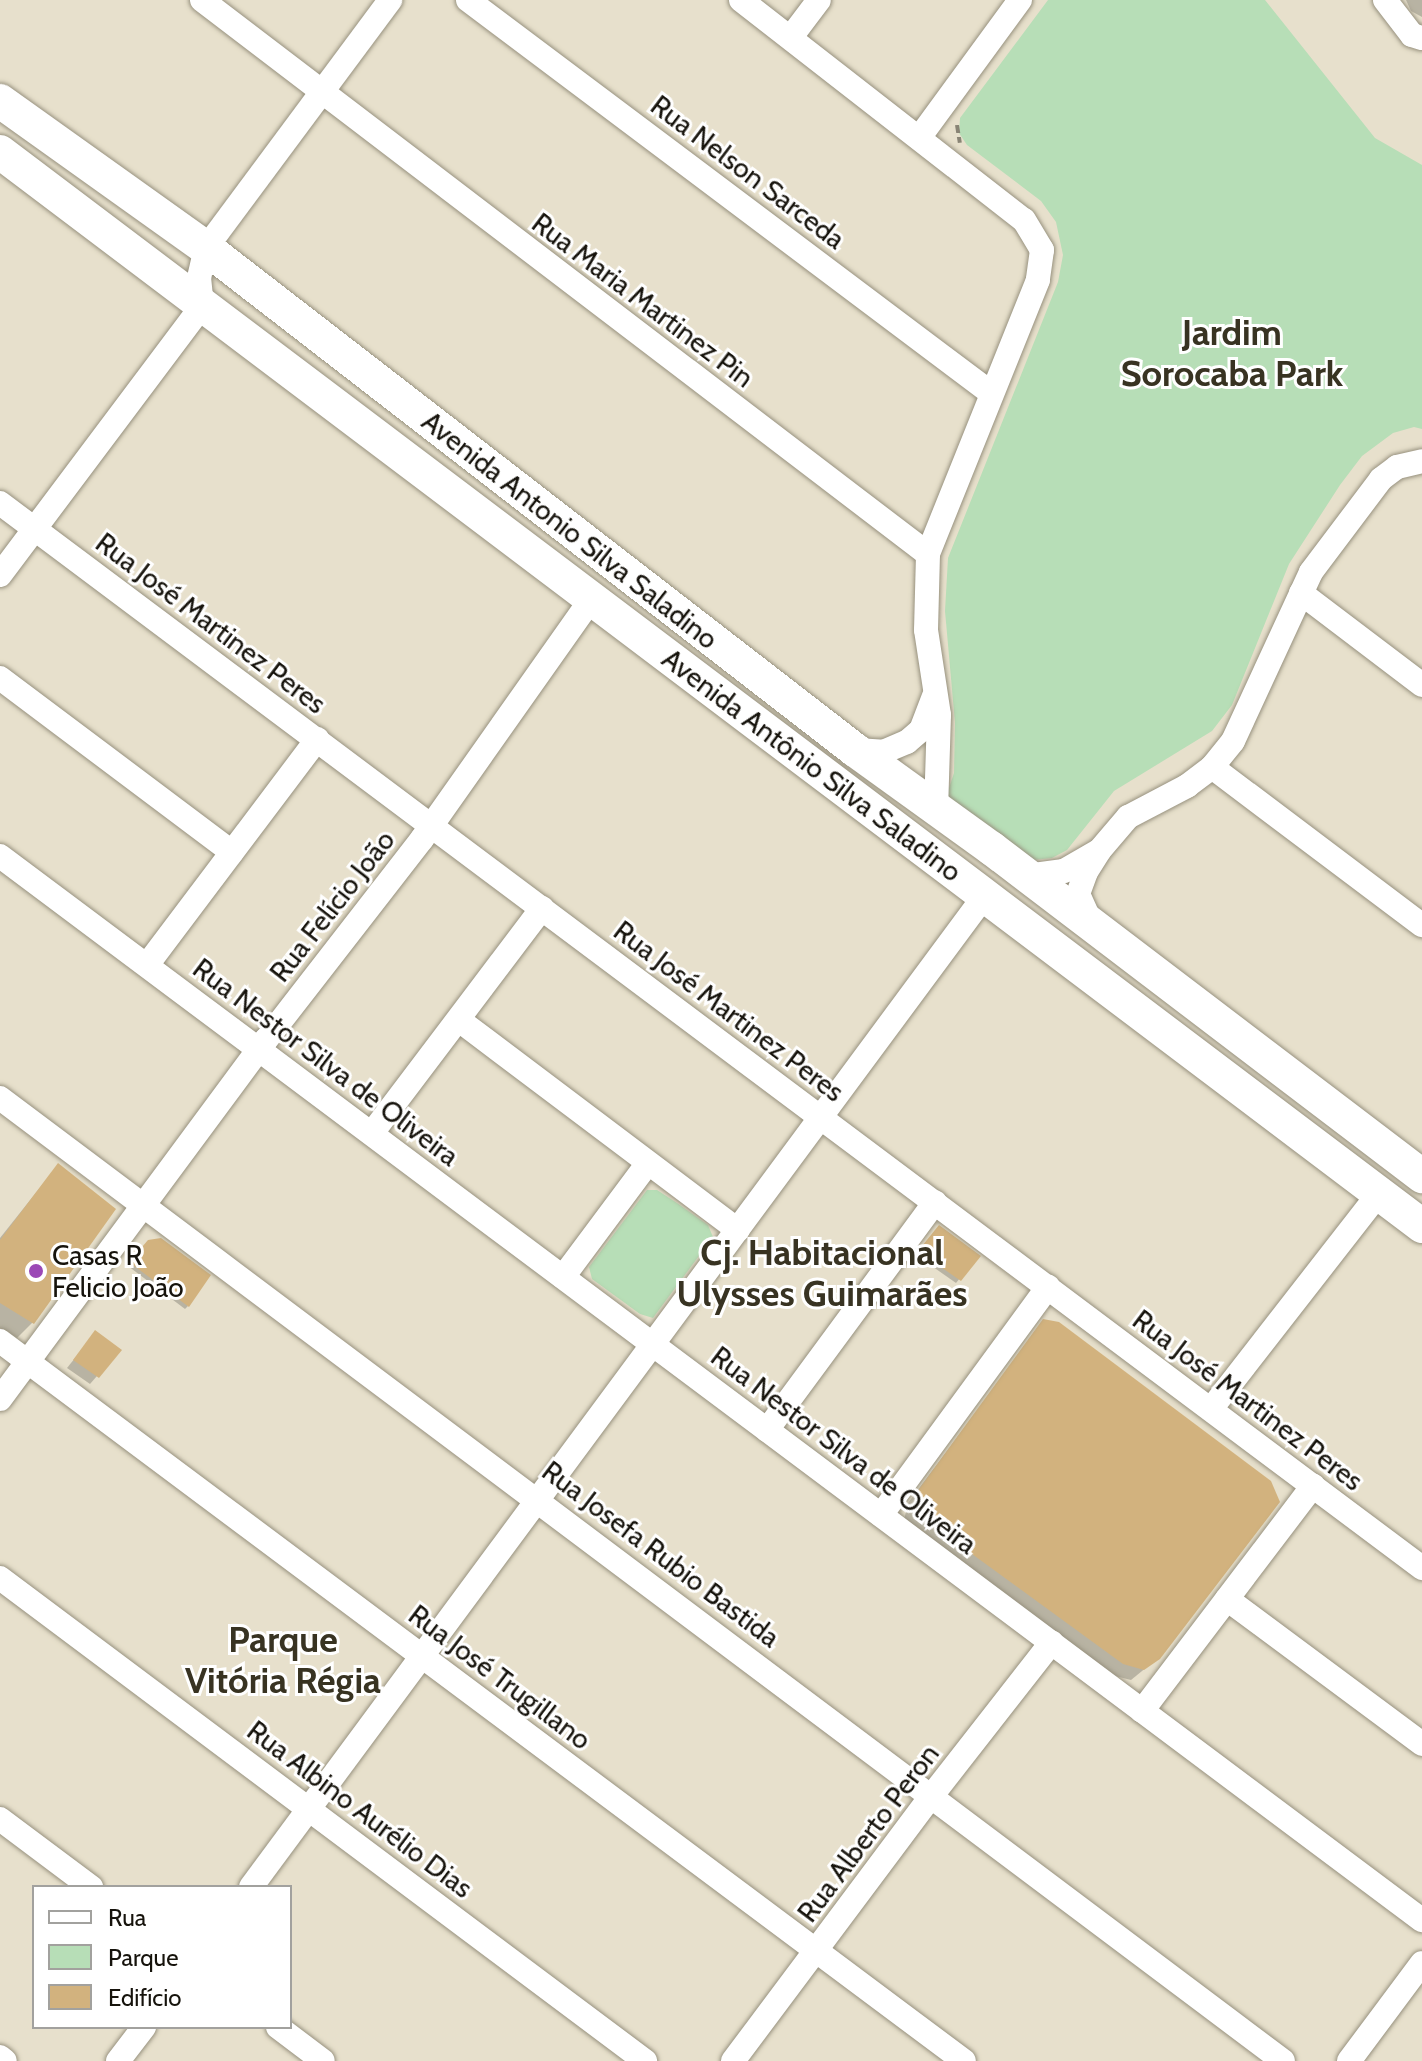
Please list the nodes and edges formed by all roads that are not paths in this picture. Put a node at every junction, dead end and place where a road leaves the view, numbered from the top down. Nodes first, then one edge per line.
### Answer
1 (202, 0) edge
2 (390, 0) edge
3 (468, 0) edge
4 (741, 0) edge
5 (819, 0) edge
6 (1020, 0) edge
7 (1385, 0) edge
8 (791, 37) junction
9 (1422, 38) edge
10 (321, 94) junction
11 (0, 101) edge
12 (919, 138) junction
13 (0, 152) edge
14 (206, 248) junction
15 (202, 306) junction
16 (991, 393) junction
17 (1422, 461) edge
18 (0, 503) edge
19 (36, 530) junction
20 (928, 554) junction
21 (0, 575) edge
22 (1301, 593) junction
23 (591, 599) junction
24 (0, 678) edge
25 (1422, 685) edge
26 (780, 693) junction
27 (935, 694) junction
28 (317, 739) junction
29 (855, 750) junction
30 (1212, 767) junction
31 (936, 808) junction
32 (431, 825) junction
33 (1099, 851) junction
34 (232, 852) junction
35 (0, 856) edge
36 (1019, 870) junction
37 (985, 895) junction
38 (542, 908) junction
39 (1093, 925) junction
40 (1422, 925) edge
41 (147, 965) junction
42 (459, 1020) junction
43 (259, 1050) junction
44 (0, 1098) edge
45 (822, 1118) junction
46 (372, 1133) junction
47 (648, 1163) junction
48 (1422, 1176) edge
49 (1379, 1193) junction
50 (935, 1202) junction
51 (144, 1204) junction
52 (1422, 1226) edge
53 (738, 1230) junction
54 (563, 1277) junction
55 (1048, 1287) junction
56 (0, 1341) edge
57 (654, 1345) junction
58 (28, 1362) junction
59 (0, 1399) edge
60 (1211, 1409) junction
61 (767, 1430) junction
62 (1313, 1486) junction
63 (540, 1500) junction
64 (881, 1515) junction
65 (1422, 1568) edge
66 (0, 1578) edge
67 (1227, 1599) junction
68 (1052, 1642) junction
69 (423, 1656) junction
70 (1142, 1711) junction
71 (1422, 1744) edge
72 (931, 1796) junction
73 (310, 1808) junction
74 (0, 1819) edge
75 (88, 1885) edge
76 (252, 1885) edge
77 (1422, 1920) edge
78 (817, 1952) junction
79 (1422, 1963) edge
80 (142, 2029) edge
81 (281, 2029) edge
82 (0, 2057) edge
83 (5, 2061) edge
84 (118, 2061) edge
85 (323, 2061) edge
86 (645, 2061) edge
87 (733, 2061) edge
88 (964, 2061) edge
89 (1283, 2061) edge
90 (1349, 2061) edge

1 - 10 street, Rua Maria Martinez Pin
2 - 10 street
3 - 16 street, Rua Nelson Sarceda
4 - 8 street
5 - 8 street
6 - 12 street
7 - 9 street
8 - 12 street
10 - 14 street
10 - 20 street, Rua Maria Martinez Pin
11 - 14 main road, Avenida Antonio Silva Saladino
12 - 16 street
13 - 15 main road
14 - 15 street
14 - 26 main road, Avenida Antonio Silva Saladino
15 - 19 street
15 - 23 main road, Avenida Antônio Silva Saladino
16 - 20 street
17 - 22 street
18 - 19 street, Rua José Martinez Peres
19 - 21 street
19 - 28 street, Rua José Martinez Peres
20 - 27 street
22 - 25 street
22 - 30 street
23 - 26 main road
23 - 32 street, Rua Felício João
23 - 37 main road, Avenida Antônio Silva Saladino
24 - 34 street
26 - 29 main road, Avenida Antonio Silva Saladino
27 - 29 street
27 - 31 street
28 - 32 street, Rua José Martinez Peres
28 - 34 street
29 - 31 main road, Avenida Antonio Silva Saladino
30 - 33 street
30 - 40 street
31 - 36 main road, Avenida Antônio Silva Saladino
32 - 38 street, Rua José Martinez Peres
32 - 43 street, Rua Felício João
33 - 36 street
33 - 39 street
34 - 41 street
35 - 41 street, Rua Nestor Silva de Oliveira
36 - 39 main road, Avenida Antônio Silva Saladino
37 - 45 street
37 - 49 main road, Avenida Antônio Silva Saladino
38 - 42 street
38 - 45 street, Rua José Martinez Peres
39 - 48 main road, Avenida Antônio Silva Saladino
41 - 43 street, Rua Nestor Silva de Oliveira
42 - 46 street
42 - 47 street
43 - 46 street, Rua Nestor Silva de Oliveira
43 - 51 street, Rua Felício João
44 - 51 street, Rua Josefa Rubio Bastida
45 - 50 street, Rua José Martinez Peres
45 - 53 street
46 - 54 street, Rua Nestor Silva de Oliveira
47 - 53 street
47 - 54 street
49 - 52 main road, Avenida Antônio Silva Saladino
49 - 60 street
50 - 55 street, Rua José Martinez Peres
50 - 61 street
51 - 58 street, Rua Felício João
51 - 63 street, Rua Josefa Rubio Bastida
53 - 57 street
54 - 57 street, Rua Nestor Silva de Oliveira
55 - 60 street, Rua José Martinez Peres
55 - 64 street
56 - 58 street, Rua José Trugillano
57 - 61 street, Rua Nestor Silva de Oliveira
57 - 63 street
58 - 59 street, Rua Felício João
58 - 69 street, Rua José Trugillano
60 - 62 street, Rua José Martinez Peres
61 - 64 street, Rua Nestor Silva de Oliveira
62 - 65 street, Rua José Martinez Peres
62 - 67 street
63 - 69 street
63 - 72 street, Rua Josefa Rubio Bastida
64 - 68 street, Rua Nestor Silva de Oliveira
66 - 73 street, Rua Albino Aurélio Dias
67 - 70 street
67 - 71 street
68 - 70 street, Rua Nestor Silva de Oliveira
68 - 72 street, Rua Alberto Peron
69 - 73 street
69 - 78 street, Rua José Trugillano
70 - 77 street, Rua Nestor Silva de Oliveira
72 - 78 street, Rua Alberto Peron
72 - 89 street, Rua Josefa Rubio Bastida
73 - 76 street
73 - 86 street, Rua Albino Aurélio Dias
74 - 75 street
78 - 87 street, Rua Alberto Peron
78 - 88 street, Rua José Trugillano
79 - 90 street
80 - 84 street
81 - 85 street
82 - 83 street

